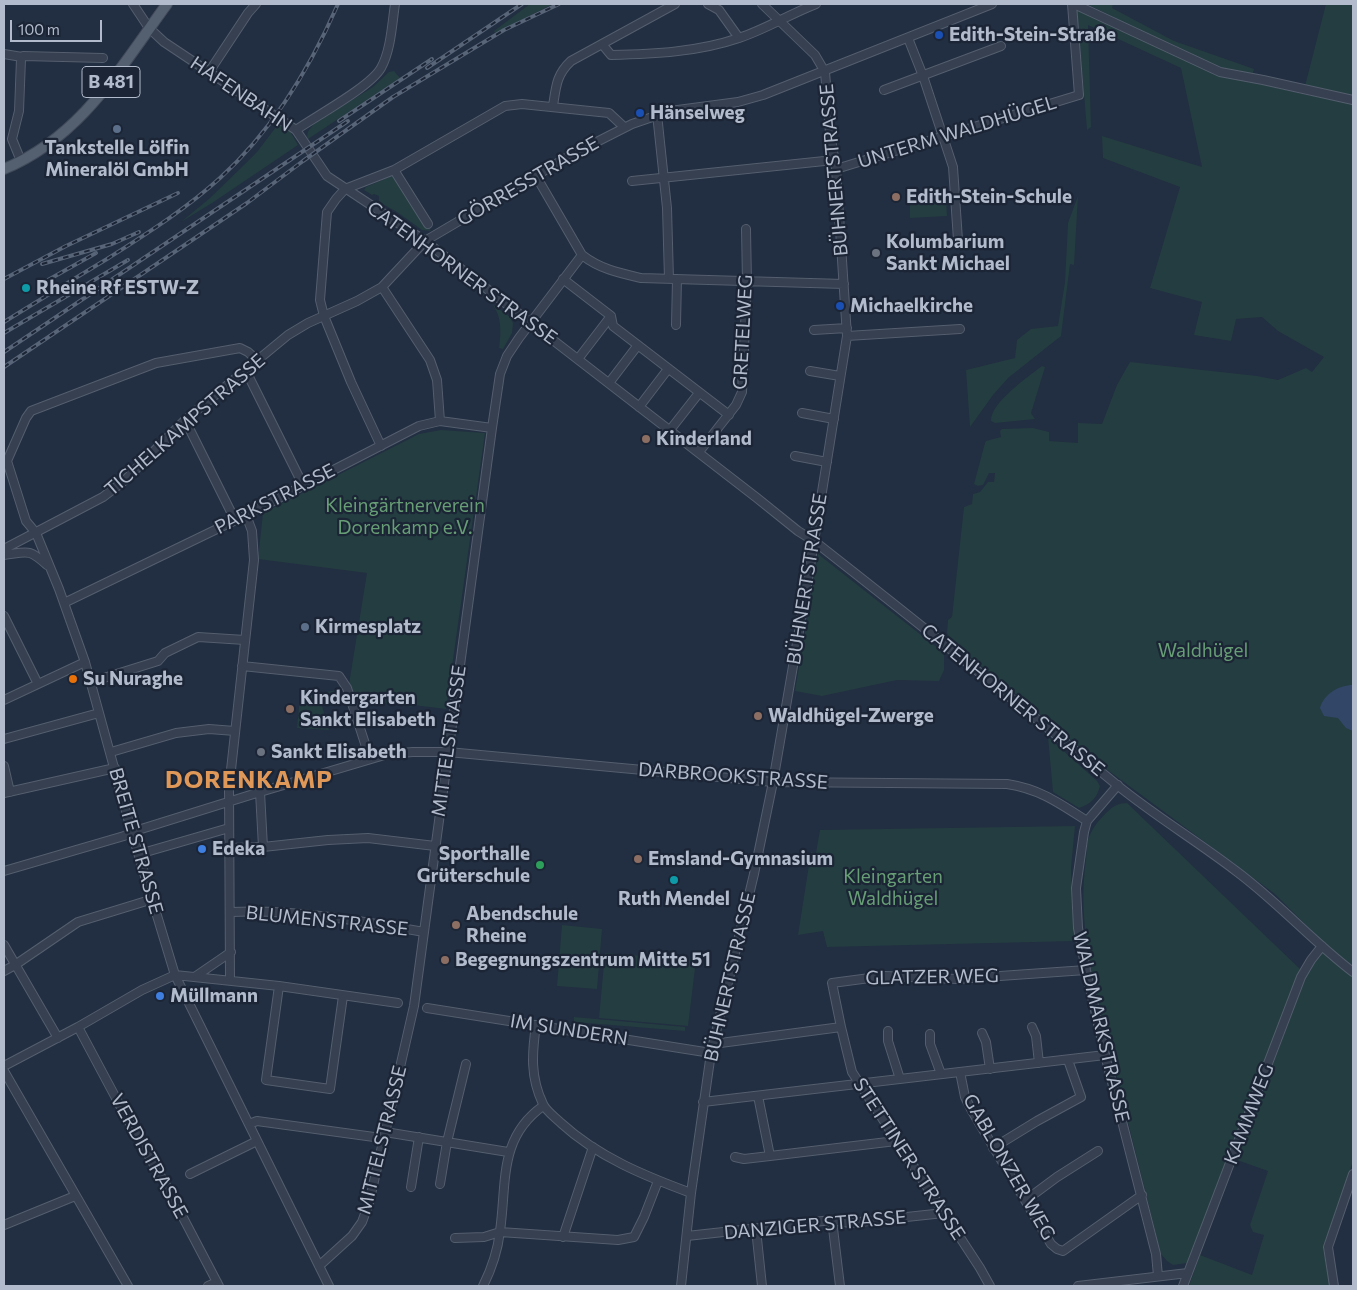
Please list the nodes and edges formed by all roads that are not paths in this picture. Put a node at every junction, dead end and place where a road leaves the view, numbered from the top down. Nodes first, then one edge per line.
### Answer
1 (133, 4) edge
2 (167, 4) edge
3 (256, 4) edge
4 (395, 4) edge
5 (675, 4) edge
6 (708, 4) edge
7 (762, 4) edge
8 (816, 4) edge
9 (992, 4) edge
10 (1073, 4) edge
11 (780, 22) junction
12 (150, 28) junction
13 (739, 38) junction
14 (908, 38) junction
15 (602, 44) junction
16 (1001, 46) dead end
17 (4, 54) edge
18 (22, 57) junction
19 (103, 58) dead end
20 (210, 72) junction
21 (825, 72) junction
22 (923, 76) junction
23 (884, 90) dead end
24 (1353, 100) edge
25 (553, 106) junction
26 (657, 114) junction
27 (624, 127) junction
28 (296, 130) junction
29 (944, 136) junction
30 (834, 160) junction
31 (21, 161) junction
32 (4, 169) edge
33 (836, 169) junction
34 (394, 170) junction
35 (536, 176) junction
36 (664, 178) junction
37 (632, 181) dead end
38 (345, 189) junction
39 (428, 224) dead end
40 (746, 229) dead end
41 (958, 240) dead end
42 (425, 241) junction
43 (582, 255) junction
44 (673, 279) junction
45 (563, 280) junction
46 (747, 282) junction
47 (844, 284) junction
48 (382, 287) junction
49 (324, 316) junction
50 (611, 316) junction
51 (530, 322) junction
52 (676, 324) dead end
53 (848, 328) junction
54 (960, 329) dead end
55 (814, 330) dead end
56 (847, 336) junction
57 (638, 345) junction
58 (578, 359) junction
59 (258, 361) junction
60 (668, 368) junction
61 (246, 371) junction
62 (810, 371) dead end
63 (840, 376) junction
64 (609, 383) junction
65 (699, 393) junction
66 (639, 407) junction
67 (802, 413) dead end
68 (729, 415) junction
69 (834, 419) junction
70 (185, 420) junction
71 (440, 421) junction
72 (492, 428) junction
73 (670, 430) junction
74 (381, 446) junction
75 (699, 452) junction
76 (795, 456) dead end
77 (826, 462) junction
78 (304, 485) junction
79 (246, 515) junction
80 (235, 520) junction
81 (36, 533) junction
82 (814, 541) junction
83 (4, 549) edge
84 (4, 555) edge
85 (50, 567) junction
86 (64, 603) junction
87 (4, 616) edge
88 (7, 631) edge
89 (245, 640) junction
90 (85, 662) junction
91 (242, 666) junction
92 (91, 682) junction
93 (38, 684) junction
94 (4, 700) edge
95 (100, 713) junction
96 (235, 730) junction
97 (4, 739) edge
98 (110, 752) junction
99 (448, 752) junction
100 (370, 759) junction
101 (4, 766) edge
102 (115, 768) junction
103 (773, 782) junction
104 (1118, 785) junction
105 (7, 792) edge
106 (260, 792) junction
107 (229, 801) junction
108 (1087, 821) junction
109 (229, 828) junction
110 (132, 833) junction
111 (436, 846) junction
112 (262, 847) junction
113 (230, 848) junction
114 (139, 854) junction
115 (4, 872) edge
116 (153, 899) junction
117 (231, 912) junction
118 (424, 932) junction
119 (4, 945) edge
120 (1322, 946) junction
121 (231, 952) junction
122 (15, 965) junction
123 (1086, 970) junction
124 (4, 971) edge
125 (1353, 972) edge
126 (175, 974) junction
127 (196, 976) junction
128 (230, 980) junction
129 (279, 986) junction
130 (343, 996) junction
131 (398, 1003) dead end
132 (427, 1008) dead end
133 (536, 1025) junction
134 (78, 1026) junction
135 (841, 1027) junction
136 (1032, 1027) dead end
137 (888, 1031) dead end
138 (982, 1033) dead end
139 (930, 1034) dead end
140 (58, 1038) junction
141 (713, 1044) junction
142 (711, 1053) junction
143 (1105, 1055) junction
144 (1068, 1060) junction
145 (1040, 1063) junction
146 (466, 1064) dead end
147 (4, 1066) edge
148 (990, 1069) junction
149 (4, 1071) edge
150 (960, 1072) junction
151 (941, 1074) junction
152 (900, 1079) junction
153 (859, 1084) junction
154 (758, 1096) junction
155 (703, 1102) junction
156 (543, 1106) junction
157 (249, 1124) junction
158 (385, 1132) junction
159 (374, 1137) dead end
160 (419, 1137) junction
161 (257, 1141) junction
162 (896, 1141) junction
163 (447, 1142) junction
164 (593, 1147) junction
165 (994, 1148) junction
166 (1098, 1151) dead end
167 (508, 1152) junction
168 (770, 1156) junction
169 (735, 1157) dead end
170 (190, 1174) dead end
171 (1353, 1174) edge
172 (658, 1181) junction
173 (440, 1184) dead end
174 (411, 1187) dead end
175 (691, 1193) junction
176 (1142, 1195) junction
177 (75, 1196) junction
178 (1026, 1200) junction
179 (944, 1213) junction
180 (832, 1220) junction
181 (4, 1225) edge
182 (756, 1229) junction
183 (500, 1232) junction
184 (563, 1236) junction
185 (687, 1236) junction
186 (456, 1238) dead end
187 (319, 1266) junction
188 (1188, 1273) junction
189 (1158, 1276) junction
190 (218, 1284) edge
191 (128, 1286) edge
192 (208, 1286) edge
193 (329, 1286) edge
194 (484, 1286) edge
195 (681, 1286) edge
196 (762, 1286) edge
197 (840, 1286) edge
198 (990, 1286) edge
199 (1078, 1286) edge
200 (1183, 1286) edge
201 (1334, 1286) edge

1 - 12 street, HAFENBAHN
2 - 12 main road, B 481
3 - 20 street
4 - 28 street
5 - 15 street
6 - 13 street
7 - 11 street
8 - 11 street
9 - 14 street, GÖRRESSTRASSE
10 - 24 street
10 - 29 street, UNTERM WALDHÜGEL
11 - 13 street
11 - 21 street
12 - 20 street, HAFENBAHN
12 - 31 main road, B 481
13 - 15 street
14 - 21 street, GÖRRESSTRASSE
14 - 22 street
15 - 25 street
16 - 22 street
17 - 18 street
18 - 19 street
18 - 31 street
20 - 28 street, HAFENBAHN
21 - 26 street, GÖRRESSTRASSE
21 - 30 street, BÜHNERTSTRASSE
22 - 23 street
22 - 29 street
25 - 27 street
25 - 34 street
26 - 27 street, GÖRRESSTRASSE
26 - 36 street
27 - 35 street, GÖRRESSTRASSE
28 - 38 street, HAFENBAHN
29 - 33 street, UNTERM WALDHÜGEL
29 - 41 street
30 - 33 street, BÜHNERTSTRASSE
30 - 36 street, UNTERM WALDHÜGEL
31 - 32 main road, B 481
33 - 47 street, BÜHNERTSTRASSE
34 - 38 street
34 - 39 street, CATENHORNER STRASSE
35 - 42 street, GÖRRESSTRASSE
35 - 43 street
36 - 37 street
36 - 44 street
38 - 42 street, CATENHORNER STRASSE
38 - 49 street
40 - 46 street, GRETELWEG
42 - 48 street, TICHELKAMPSTRASSE
42 - 51 street, CATENHORNER STRASSE
43 - 44 street
43 - 45 street, MITTELSTRASSE
44 - 46 street
44 - 52 street
45 - 50 street
45 - 51 street, MITTELSTRASSE
46 - 47 street
46 - 68 street, GRETELWEG
47 - 53 street, BÜHNERTSTRASSE
48 - 49 street, TICHELKAMPSTRASSE
48 - 71 street
49 - 59 street, TICHELKAMPSTRASSE
49 - 74 street
50 - 57 street
50 - 58 street
51 - 58 street, CATENHORNER STRASSE
51 - 72 street, MITTELSTRASSE
53 - 55 street
53 - 56 street, BÜHNERTSTRASSE
54 - 56 street
56 - 63 street, BÜHNERTSTRASSE
57 - 60 street
57 - 64 street
58 - 64 street, CATENHORNER STRASSE
59 - 61 street, TICHELKAMPSTRASSE
59 - 81 street, BREITE STRASSE
60 - 65 street
60 - 66 street
61 - 70 street, TICHELKAMPSTRASSE
61 - 78 street
62 - 63 street
63 - 69 street, BÜHNERTSTRASSE
64 - 66 street, CATENHORNER STRASSE
65 - 68 street
65 - 73 street
66 - 73 street, CATENHORNER STRASSE
67 - 69 street
68 - 75 street, GRETELWEG
69 - 77 street, BÜHNERTSTRASSE
70 - 80 street
70 - 81 street, TICHELKAMPSTRASSE
71 - 72 street, PARKSTRASSE
71 - 74 street, PARKSTRASSE
72 - 99 street, MITTELSTRASSE
73 - 75 street, CATENHORNER STRASSE
74 - 78 street, PARKSTRASSE
75 - 82 street, CATENHORNER STRASSE
76 - 77 street
77 - 82 street, BÜHNERTSTRASSE
78 - 79 street, PARKSTRASSE
79 - 80 street, PARKSTRASSE
79 - 89 street
80 - 86 street, PARKSTRASSE
81 - 83 street, TICHELKAMPSTRASSE
81 - 85 street, BREITE STRASSE
82 - 103 street, BÜHNERTSTRASSE
82 - 104 street, CATENHORNER STRASSE
84 - 85 street
85 - 86 street, BREITE STRASSE
86 - 90 street, BREITE STRASSE
87 - 88 street
88 - 93 street
89 - 91 street
89 - 92 street
90 - 92 street, BREITE STRASSE
90 - 93 street
91 - 96 street
91 - 100 street
92 - 95 street, BREITE STRASSE
93 - 94 street
95 - 97 street
95 - 98 street, BREITE STRASSE
96 - 98 street
96 - 107 street
98 - 102 street, BREITE STRASSE
99 - 100 street, DARBROOKSTRASSE
99 - 103 street, DARBROOKSTRASSE
99 - 111 street, MITTELSTRASSE
100 - 106 street, DARBROOKSTRASSE
101 - 105 street
102 - 105 street
102 - 110 street, BREITE STRASSE
103 - 108 street, DARBROOKSTRASSE
103 - 141 street, BÜHNERTSTRASSE
104 - 108 street, WALDMARKSTRASSE
104 - 120 street, CATENHORNER STRASSE
106 - 107 street, DARBROOKSTRASSE
106 - 112 street
107 - 109 street
107 - 110 street, DARBROOKSTRASSE
108 - 123 street, WALDMARKSTRASSE
109 - 113 street
109 - 114 street
110 - 114 street, BREITE STRASSE
110 - 115 street, DARBROOKSTRASSE
111 - 112 street
111 - 118 street, MITTELSTRASSE
112 - 113 street
113 - 117 street
114 - 116 street, BREITE STRASSE
116 - 122 street
116 - 126 street, BREITE STRASSE
117 - 118 street, BLUMENSTRASSE
117 - 121 street
118 - 158 street, MITTELSTRASSE
119 - 122 street
120 - 125 street, CATENHORNER STRASSE
120 - 188 street, KAMMWEG
121 - 127 street
121 - 128 street
122 - 124 street
122 - 140 street
123 - 135 street, GLATZER WEG
123 - 143 street, WALDMARKSTRASSE
126 - 127 street
126 - 134 street
126 - 157 street, BREITE STRASSE
127 - 128 street
128 - 129 street
129 - 130 street
129 - 130 street
130 - 131 street
132 - 133 street, IM SUNDERN
133 - 142 street, IM SUNDERN
133 - 156 street
134 - 140 street
134 - 190 street, VERDISTRASSE
135 - 141 street
135 - 153 street, STETTINER STRASSE
136 - 145 street
137 - 152 street
138 - 148 street
139 - 151 street
140 - 147 street
141 - 142 street, BÜHNERTSTRASSE
142 - 155 street, BÜHNERTSTRASSE
143 - 144 street
143 - 176 street, WALDMARKSTRASSE
144 - 145 street
144 - 165 street
145 - 148 street
146 - 163 street
148 - 150 street
149 - 177 street
150 - 151 street
150 - 165 street, GABLONZER WEG
151 - 152 street
152 - 153 street
153 - 154 street
153 - 162 street, STETTINER STRASSE
154 - 155 street
154 - 168 street
155 - 175 street, BÜHNERTSTRASSE
156 - 164 street
156 - 167 street
157 - 159 street
157 - 161 street, BREITE STRASSE
158 - 160 street
158 - 187 street, MITTELSTRASSE
160 - 163 street
160 - 174 street
161 - 170 street
161 - 187 street, BREITE STRASSE
162 - 168 street
162 - 179 street, STETTINER STRASSE
163 - 167 street
163 - 173 street
164 - 172 street
164 - 184 street
165 - 178 street, GABLONZER WEG
166 - 178 street
167 - 183 street
168 - 169 street
171 - 201 street
172 - 175 street
172 - 184 street
175 - 185 street, BÜHNERTSTRASSE
176 - 178 street, GABLONZER WEG
176 - 189 street, WALDMARKSTRASSE
177 - 181 street
177 - 191 street
179 - 180 street, DANZIGER STRASSE
179 - 198 street, STETTINER STRASSE
180 - 182 street, DANZIGER STRASSE
180 - 197 street
182 - 185 street, DANZIGER STRASSE
182 - 196 street
183 - 184 street
183 - 186 street
183 - 194 street
185 - 195 street, BÜHNERTSTRASSE
187 - 193 street, BREITE STRASSE
188 - 189 street
188 - 200 street, KAMMWEG
189 - 199 street
190 - 192 street

